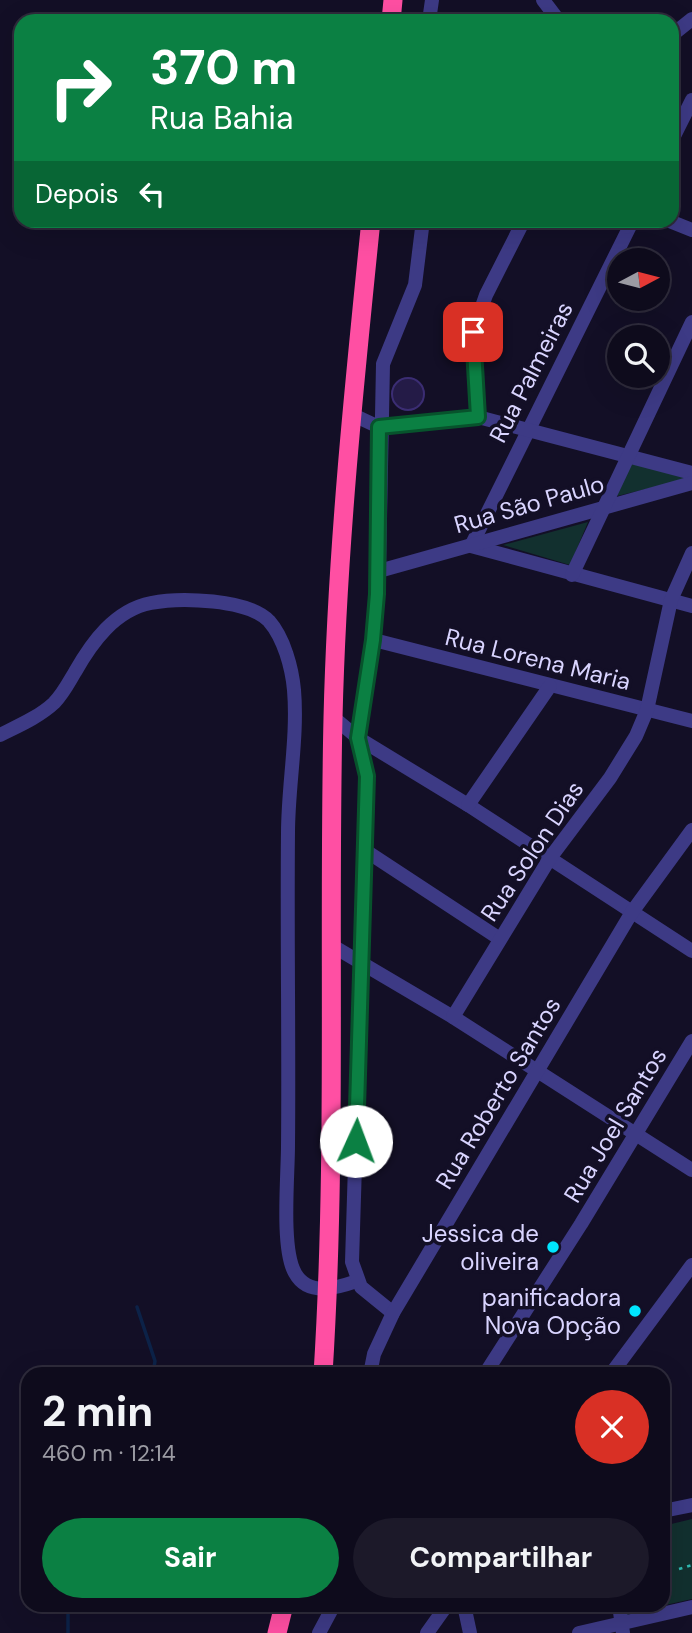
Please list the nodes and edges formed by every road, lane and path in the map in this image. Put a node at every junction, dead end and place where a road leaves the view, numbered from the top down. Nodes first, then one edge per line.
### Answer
1 (543, 0) edge
2 (554, 14) edge
3 (692, 100) edge
4 (686, 125) edge
5 (370, 228) edge
6 (424, 228) edge
7 (520, 228) edge
8 (629, 228) edge
9 (692, 322) edge
10 (351, 414) junction
11 (478, 417) junction
12 (379, 427) junction
13 (527, 429) junction
14 (629, 455) junction
15 (692, 473) edge
16 (692, 483) edge
17 (606, 505) junction
18 (471, 546) junction
19 (692, 553) edge
20 (379, 571) junction
21 (572, 575) junction
22 (671, 600) junction
23 (692, 606) edge
24 (373, 640) junction
25 (550, 686) junction
26 (648, 710) junction
27 (333, 717) junction
28 (692, 721) edge
29 (0, 735) edge
30 (358, 738) junction
31 (468, 805) junction
32 (692, 830) edge
33 (363, 849) junction
34 (550, 858) junction
35 (632, 912) junction
36 (500, 939) junction
37 (331, 945) junction
38 (692, 951) edge
39 (363, 962) junction
40 (453, 1017) junction
41 (692, 1041) edge
42 (537, 1073) junction
43 (636, 1134) junction
44 (692, 1170) edge
45 (692, 1265) edge
46 (357, 1281) junction
47 (328, 1290) junction
48 (393, 1312) junction
49 (323, 1367) edge
50 (371, 1367) edge
51 (489, 1367) edge
52 (616, 1367) edge
53 (692, 1505) edge
54 (670, 1510) edge
55 (692, 1565) edge
56 (679, 1569) dead end
57 (692, 1607) edge
58 (282, 1612) edge
59 (330, 1612) edge
60 (442, 1612) edge
61 (466, 1612) edge
62 (622, 1628) edge
63 (277, 1633) edge
64 (319, 1633) edge
65 (427, 1633) edge
66 (470, 1633) edge
67 (579, 1633) edge

1 - 2 street
3 - 4 street
5 - 10 highway
6 - 12 street
7 - 11 street
8 - 13 street, Rua Palmeiras
9 - 14 street
10 - 12 street
10 - 27 highway
11 - 12 street
11 - 13 street
12 - 20 street
13 - 14 street
13 - 18 street, Rua Palmeiras
14 - 15 street
14 - 17 street
16 - 17 street, Rua São Paulo
17 - 18 street, Rua São Paulo
17 - 21 street
18 - 20 street, Rua São Paulo
18 - 21 street
19 - 22 street, Rua Solon Dias
20 - 24 street
21 - 22 street
22 - 23 street
22 - 26 street, Rua Solon Dias
24 - 25 street, Rua Lorena Maria
24 - 30 street
25 - 26 street, Rua Lorena Maria
25 - 31 street
26 - 28 street, Rua Lorena Maria
26 - 34 street, Rua Solon Dias
27 - 30 street
27 - 37 highway
29 - 47 street
30 - 31 street
30 - 33 street
31 - 34 street
32 - 35 street, Rua Roberto Santos
33 - 36 street
33 - 39 street
34 - 35 street
34 - 36 street, Rua Solon Dias
35 - 38 street
35 - 42 street, Rua Roberto Santos
36 - 40 street, Rua Solon Dias
37 - 39 street
37 - 47 highway
39 - 40 street
39 - 46 street
40 - 42 street
41 - 43 street, Rua Joel Santos
42 - 43 street
42 - 48 street, Rua Roberto Santos
43 - 44 street
43 - 51 street, Rua Joel Santos
45 - 52 street
46 - 47 street
46 - 48 street
47 - 49 highway
48 - 50 street, Rua Roberto Santos
53 - 54 street
55 - 56 path
57 - 62 street
58 - 63 highway
59 - 64 street
60 - 65 street
61 - 66 street
62 - 67 street

